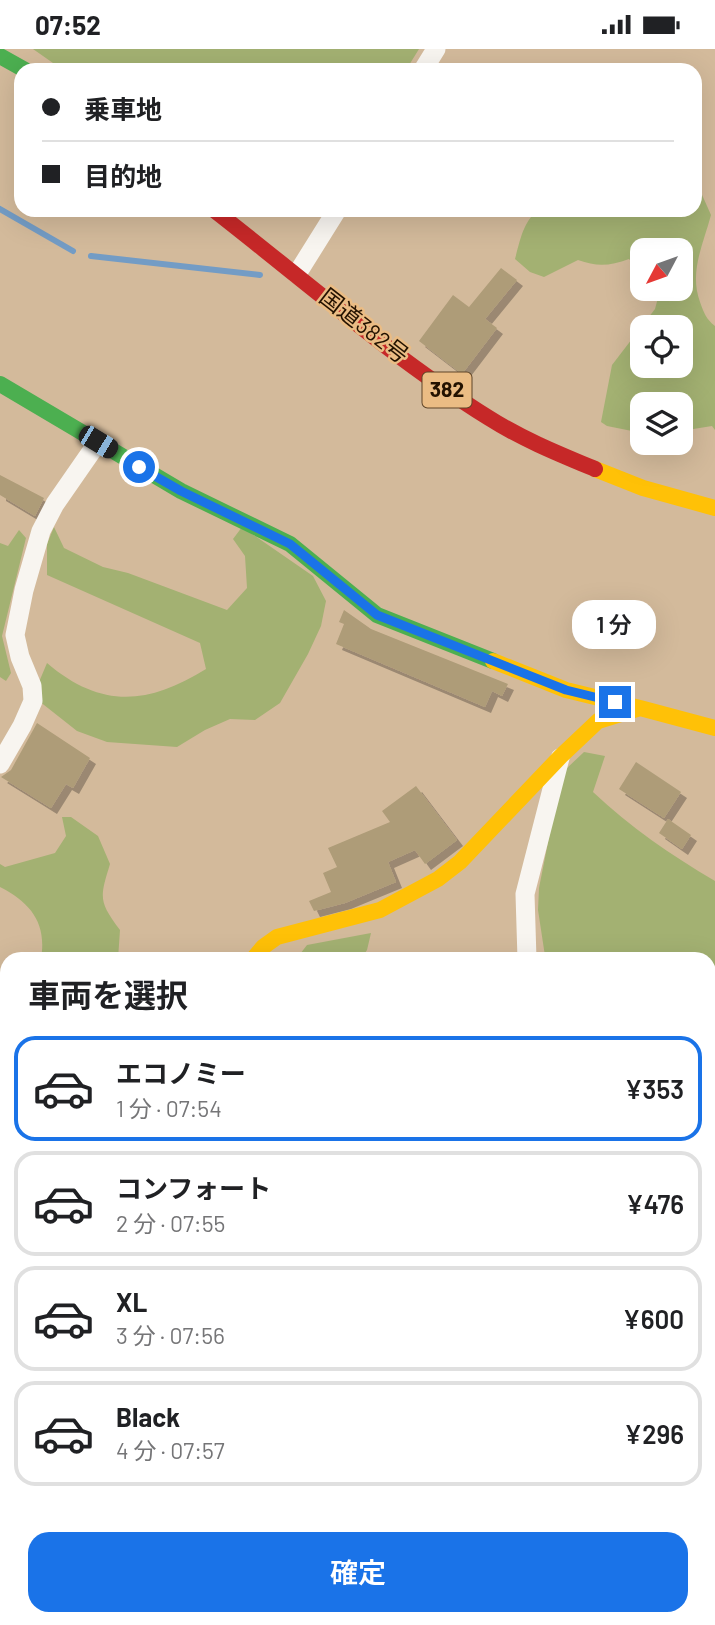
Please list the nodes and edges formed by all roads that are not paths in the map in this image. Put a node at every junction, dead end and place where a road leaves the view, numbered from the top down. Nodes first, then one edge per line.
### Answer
1 (223, 217) edge
2 (333, 217) edge
3 (297, 274) junction
4 (0, 384) edge
5 (98, 442) junction
6 (715, 508) edge
7 (640, 708) junction
8 (715, 729) edge
9 (561, 756) junction
10 (0, 764) edge
11 (259, 952) edge
12 (527, 952) edge

1 - 3 main road, 国道382号 / 382
2 - 3 street
3 - 6 main road, 国道382号 / 382
4 - 5 main road
5 - 7 main road
5 - 10 street
7 - 8 main road
7 - 9 main road
9 - 11 main road
9 - 12 street

